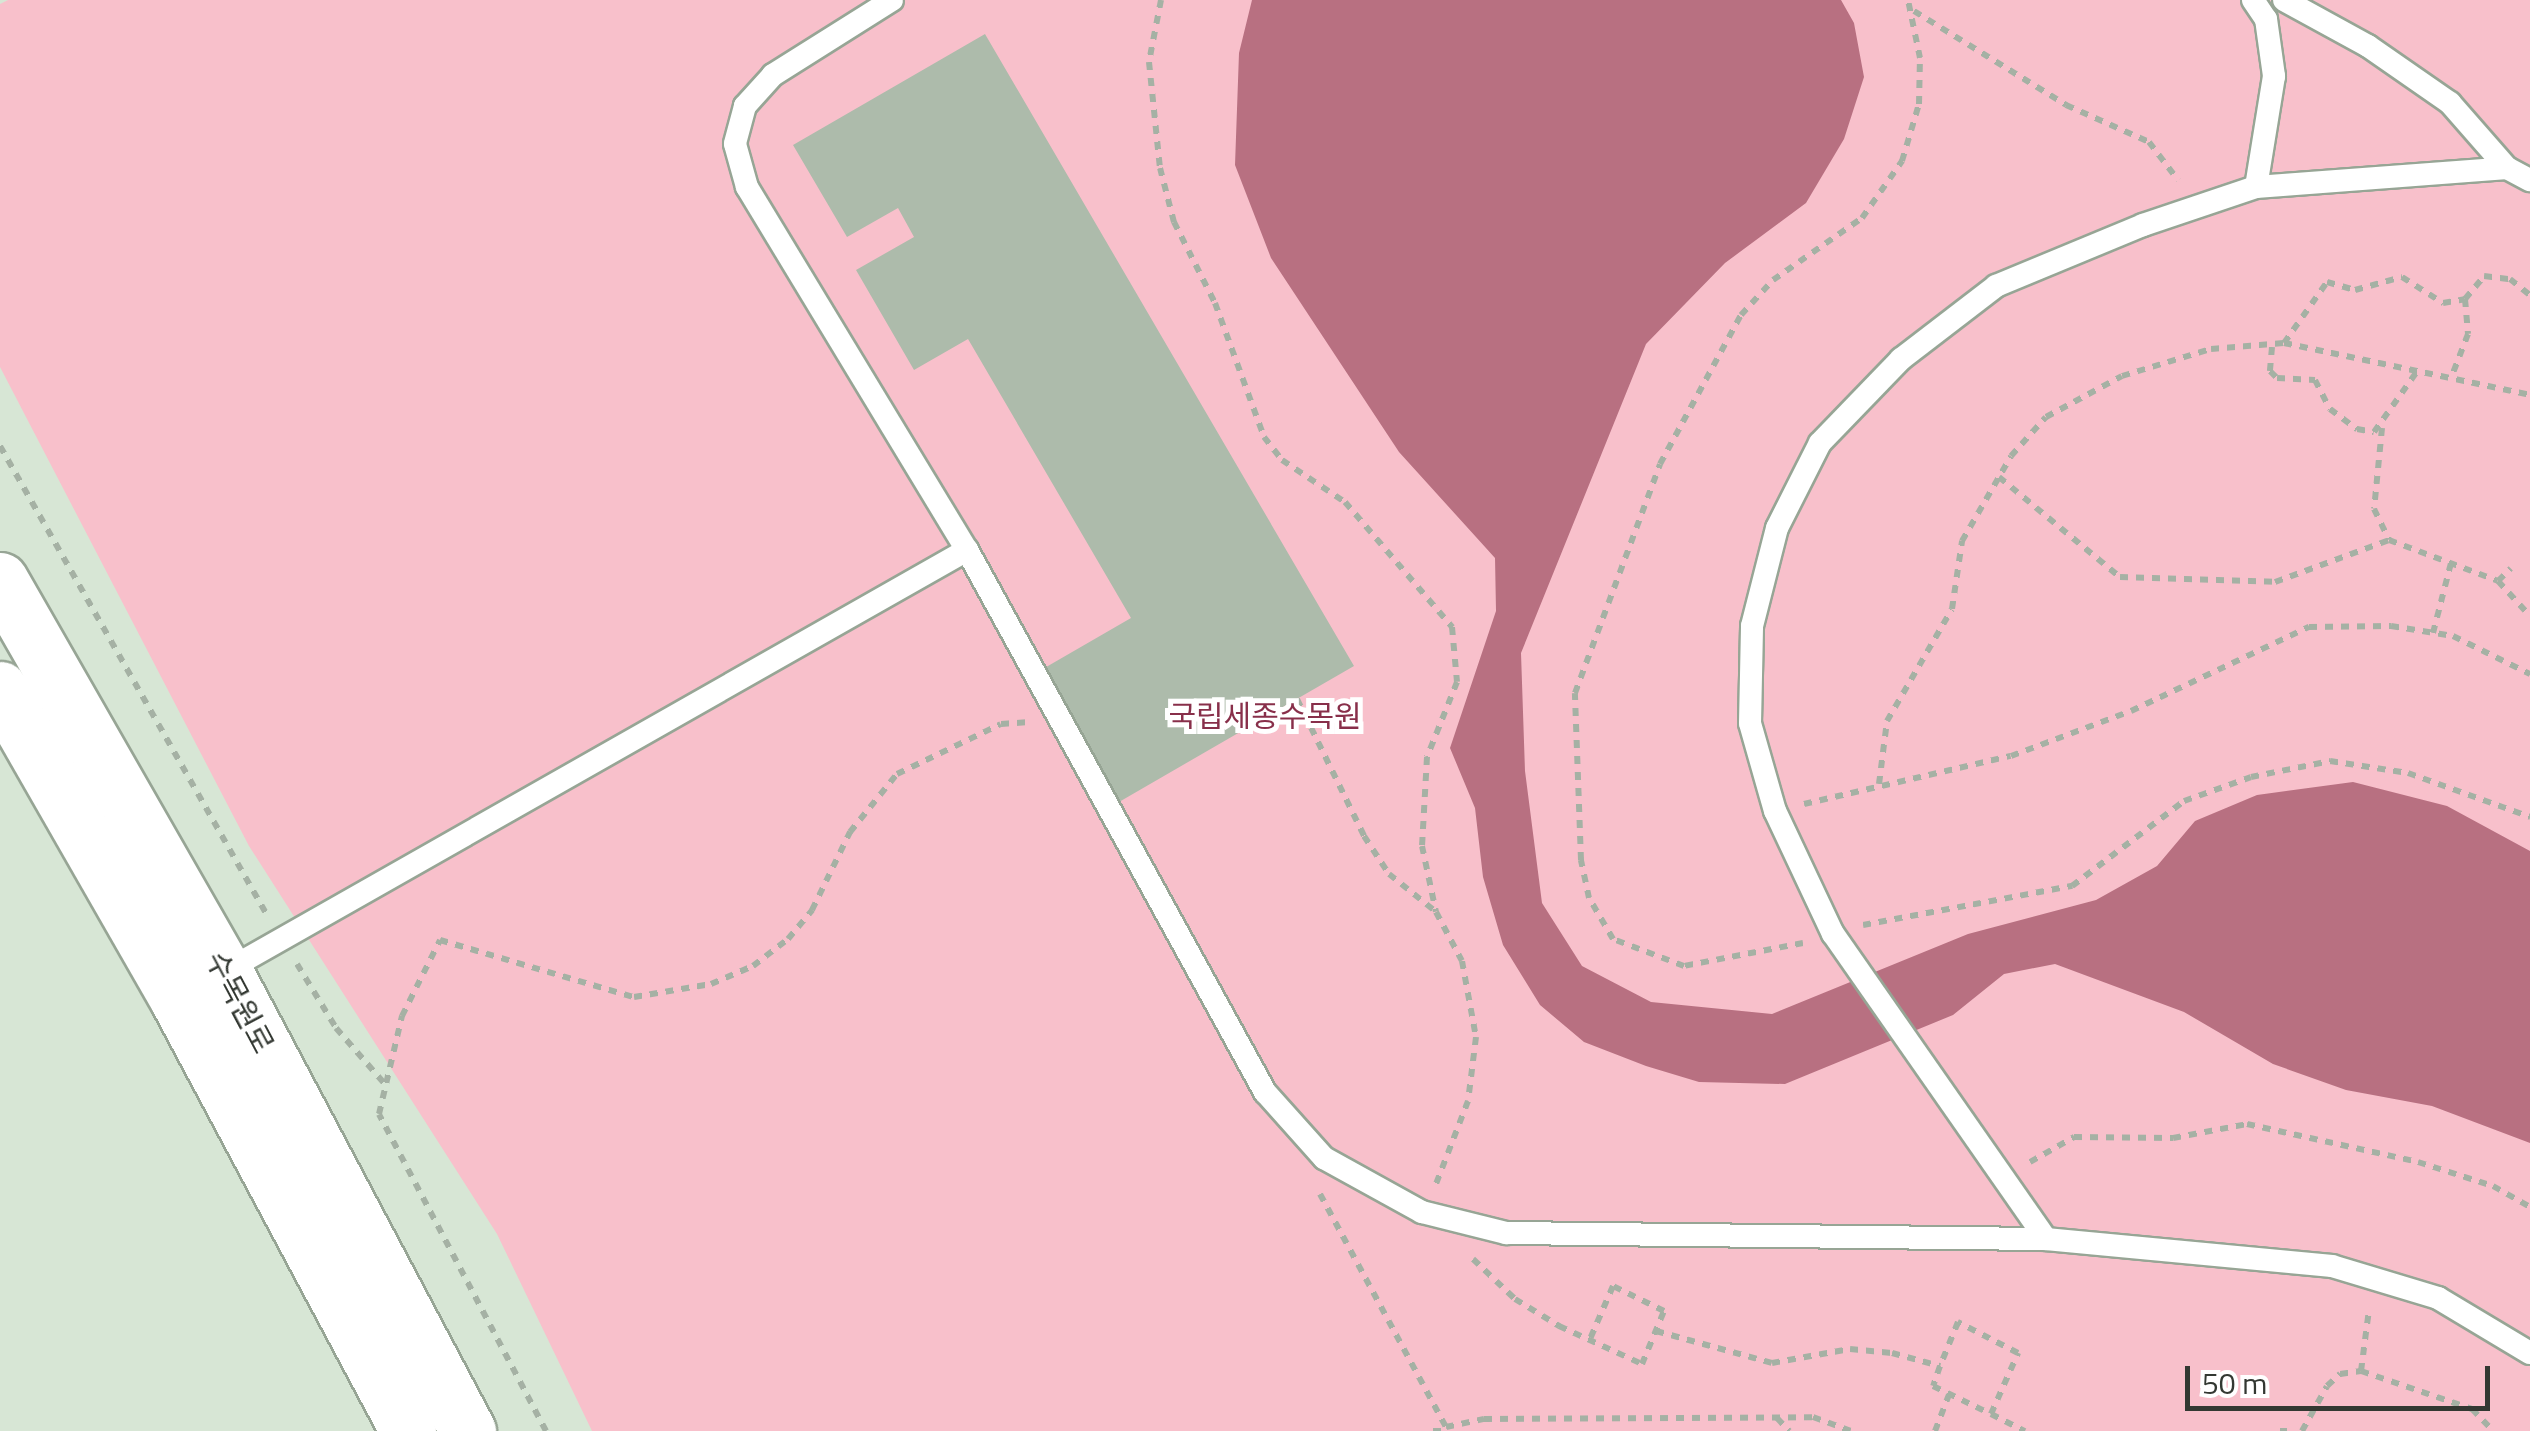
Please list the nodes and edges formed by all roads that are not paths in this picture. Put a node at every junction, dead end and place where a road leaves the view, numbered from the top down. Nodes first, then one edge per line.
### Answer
1 (892, 0) edge
2 (2252, 0) edge
3 (2284, 0) edge
4 (2507, 168) junction
5 (2530, 180) edge
6 (2256, 188) junction
7 (967, 550) junction
8 (0, 580) edge
9 (0, 688) edge
10 (224, 971) junction
11 (177, 998) junction
12 (2046, 1238) junction
13 (2530, 1353) edge
14 (408, 1431) edge
15 (468, 1431) edge

1 - 7 lane
2 - 6 lane
3 - 4 lane
4 - 5 lane
4 - 6 lane
6 - 12 lane
7 - 10 lane
7 - 12 lane
8 - 10 street, 수목원로
9 - 11 street, 수목원로
10 - 11 lane
10 - 15 street, 수목원로
11 - 14 street, 수목원로
12 - 13 lane

